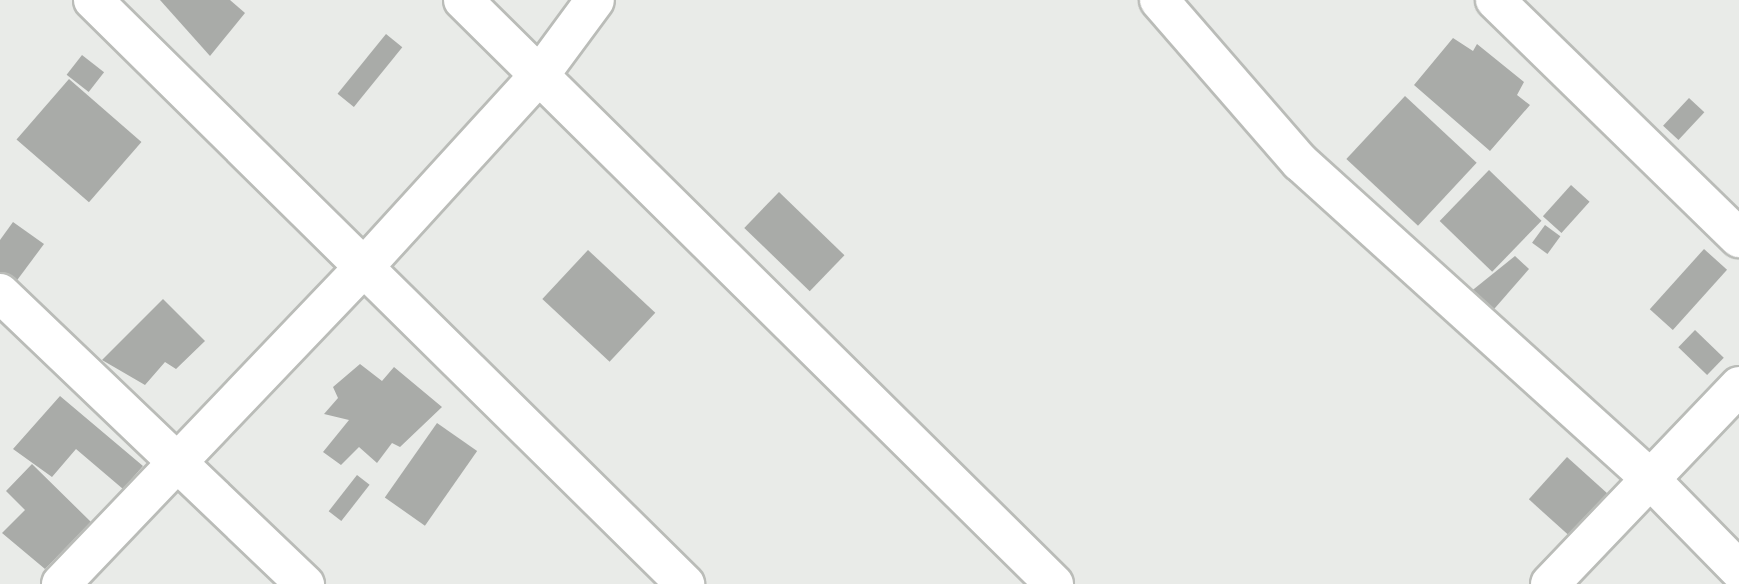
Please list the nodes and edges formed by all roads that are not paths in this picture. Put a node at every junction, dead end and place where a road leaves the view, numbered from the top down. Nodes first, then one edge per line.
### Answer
1 (93, 0) edge
2 (463, 0) edge
3 (595, 0) edge
4 (1159, 0) edge
5 (1494, 0) edge
6 (542, 72) junction
7 (1739, 238) edge
8 (364, 267) junction
9 (0, 293) edge
10 (1739, 386) edge
11 (179, 458) junction
12 (1647, 476) junction
13 (1739, 569) edge
14 (61, 584) edge
15 (306, 584) edge
16 (684, 584) edge
17 (1054, 584) edge
18 (1550, 584) edge

1 - 8 street
2 - 6 street
3 - 6 street
4 - 12 street
5 - 7 street
6 - 8 street
6 - 17 street
8 - 11 street
8 - 16 street
9 - 11 street
10 - 12 street
11 - 14 street
11 - 15 street
12 - 13 street
12 - 18 street

